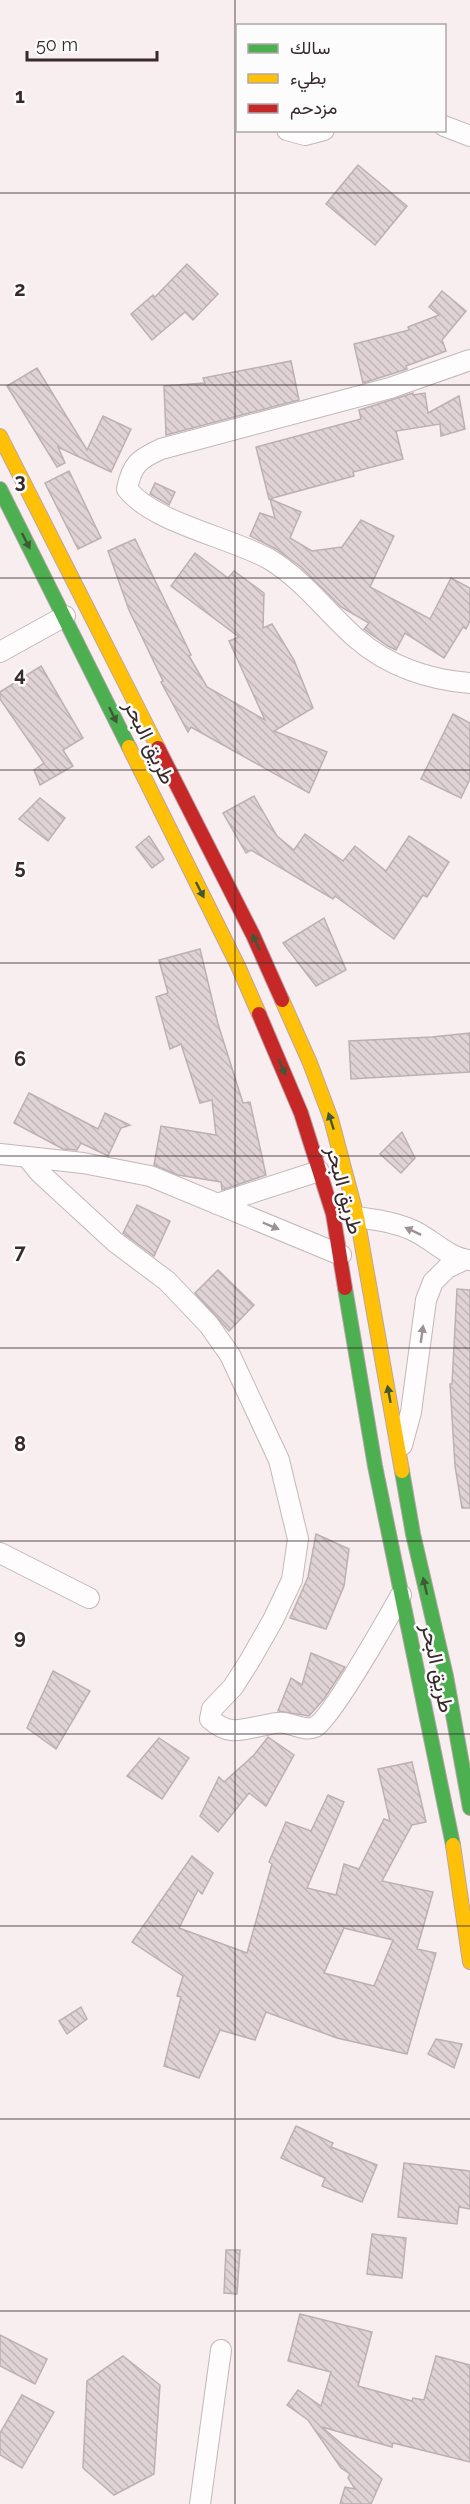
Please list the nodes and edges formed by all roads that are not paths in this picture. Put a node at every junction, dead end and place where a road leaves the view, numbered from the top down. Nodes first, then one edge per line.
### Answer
1 (446, 127) edge
2 (294, 132) edge
3 (316, 132) edge
4 (470, 136) edge
5 (470, 360) edge
6 (0, 436) edge
7 (0, 489) edge
8 (64, 616) junction
9 (0, 652) edge
10 (470, 683) edge
11 (0, 1154) edge
12 (27, 1157) junction
13 (319, 1171) junction
14 (217, 1204) junction
15 (357, 1217) junction
16 (341, 1255) junction
17 (467, 1260) edge
18 (399, 1453) junction
19 (0, 1553) edge
20 (401, 1595) junction
21 (88, 1598) dead end
22 (463, 1770) junction
23 (440, 1779) junction
24 (470, 1808) edge
25 (470, 1962) edge
26 (221, 2350) dead end
27 (200, 2504) edge

1 - 4 street
2 - 3 street
5 - 10 street
15 -> 6 highway, طريق البحر
7 -> 8 highway, طريق البحر
8 - 9 street
8 -> 13 highway, طريق البحر
11 - 12 street
12 - 14 street
12 - 20 street
13 - 14 street
13 - 16 highway, طريق البحر
14 -> 16 street
17 -> 15 street
18 -> 15 highway, طريق البحر
16 - 20 highway, طريق البحر
18 -> 17 street
22 -> 18 highway, طريق البحر
19 - 21 street
20 - 23 highway, طريق البحر
22 - 23 highway
22 - 24 highway, طريق البحر
23 - 25 highway, طريق البحر
26 - 27 street

